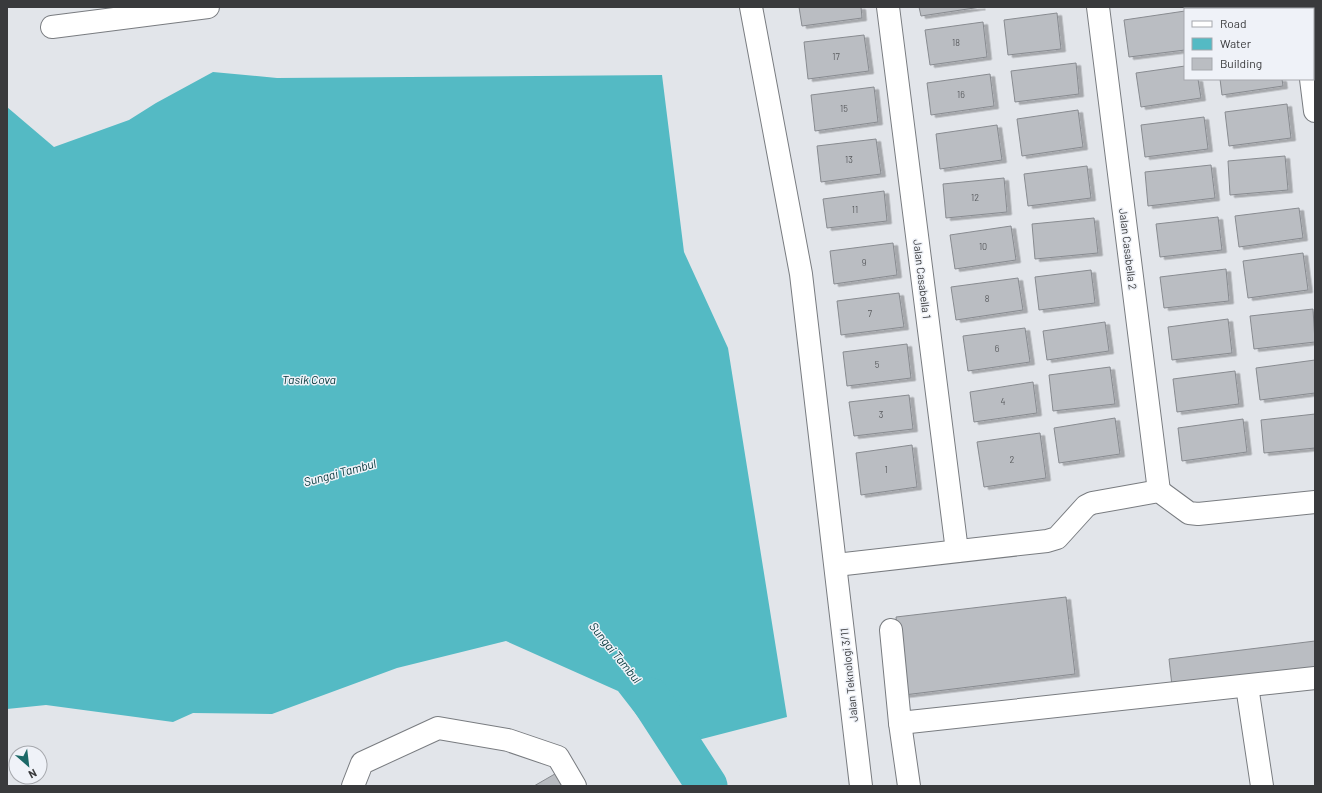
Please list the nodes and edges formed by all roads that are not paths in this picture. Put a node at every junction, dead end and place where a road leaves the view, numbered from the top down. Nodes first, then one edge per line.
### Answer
1 (208, 7) edge
2 (751, 7) edge
3 (888, 7) edge
4 (1098, 7) edge
5 (52, 27) dead end
6 (1311, 80) edge
7 (1315, 112) edge
8 (1159, 491) junction
9 (1315, 502) edge
10 (957, 552) junction
11 (836, 565) junction
12 (891, 630) dead end
13 (1315, 678) edge
14 (1247, 686) junction
15 (900, 724) junction
16 (353, 786) edge
17 (575, 786) edge
18 (861, 786) edge
19 (909, 786) edge
20 (1262, 786) edge

1 - 5 street
2 - 11 street, Jalan Teknologi 3/11
3 - 10 street, Jalan Casabella 1
4 - 8 street, Jalan Casabella 2
6 - 7 street
8 - 9 street
8 - 10 street
10 - 11 street
11 - 18 street, Jalan Teknologi 3/11
12 - 15 street
13 - 14 street
14 - 15 street
14 - 20 street
15 - 19 street
16 - 17 street

